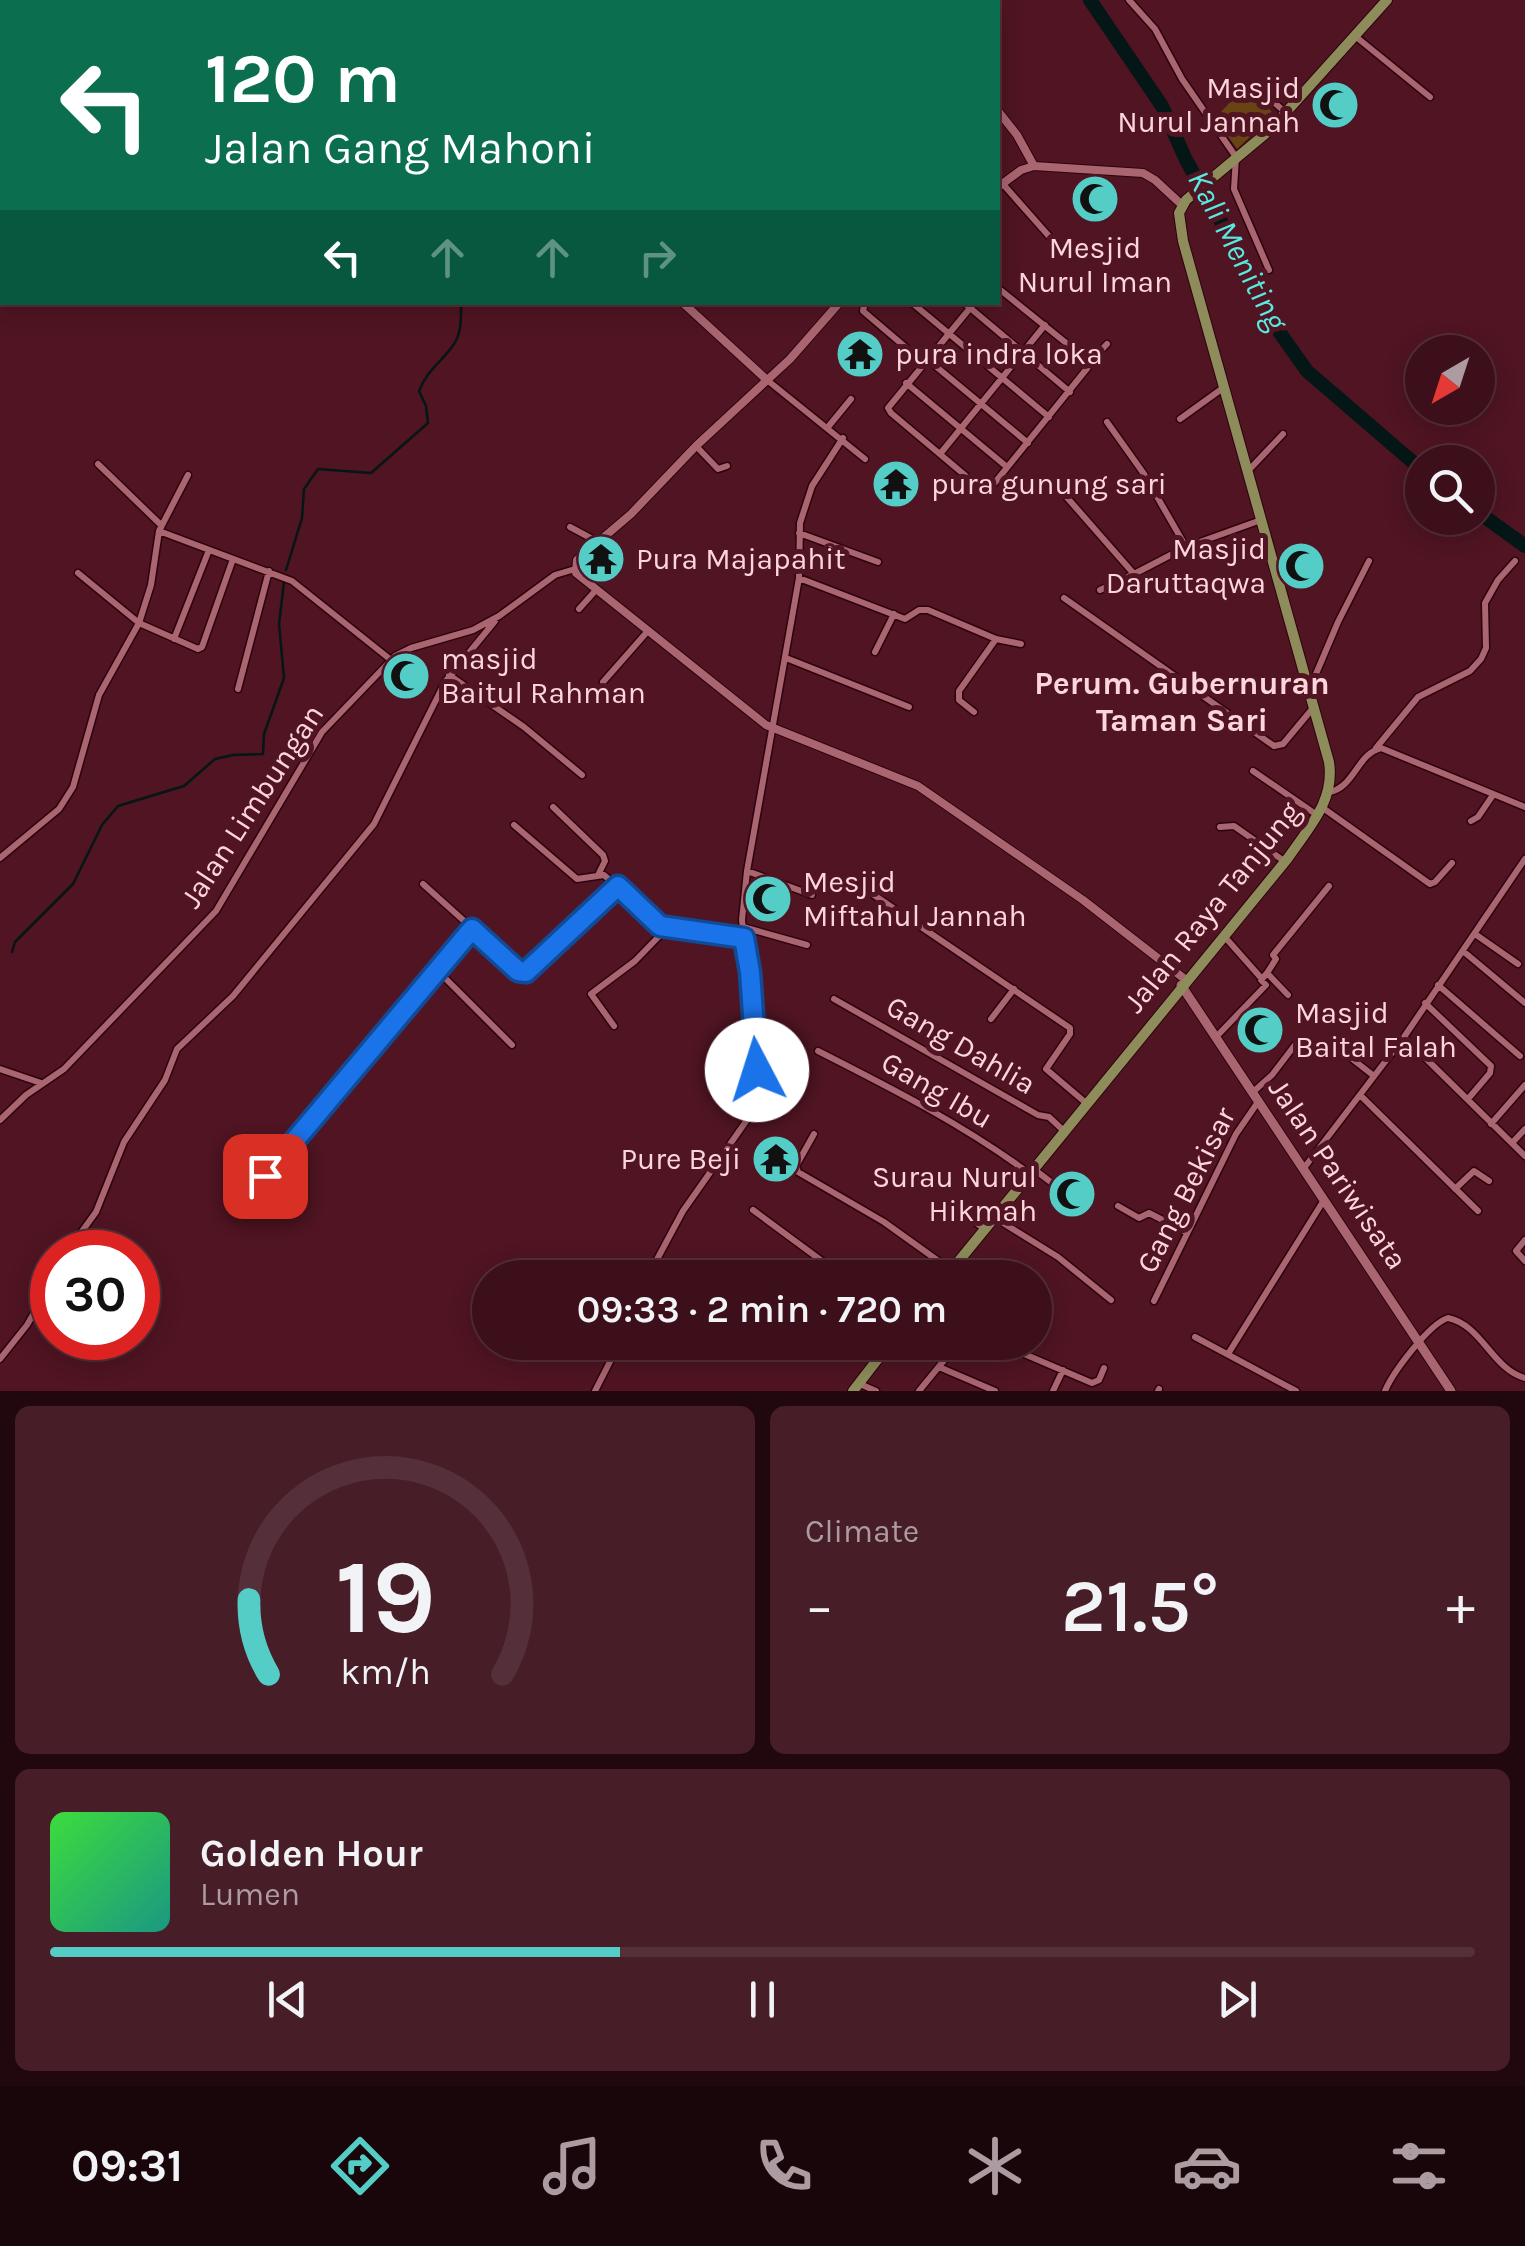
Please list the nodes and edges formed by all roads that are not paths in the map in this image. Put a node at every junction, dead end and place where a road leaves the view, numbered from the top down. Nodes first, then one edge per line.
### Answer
1 (1129, 0) edge
2 (1388, 0) edge
3 (1354, 36) junction
4 (1261, 91) dead end
5 (1430, 97) dead end
6 (1286, 112) junction
7 (1000, 114) edge
8 (1236, 158) junction
9 (1034, 166) junction
10 (1000, 185) edge
11 (1182, 205) junction
12 (1055, 243) dead end
13 (1269, 270) dead end
14 (1000, 289) edge
15 (685, 305) edge
16 (837, 305) edge
17 (914, 305) edge
18 (968, 305) edge
19 (970, 305) edge
20 (865, 307) edge
21 (1045, 325) junction
22 (949, 334) junction
23 (1107, 344) dead end
24 (1023, 353) junction
25 (925, 361) junction
26 (1089, 366) junction
27 (1003, 378) junction
28 (767, 380) junction
29 (906, 383) junction
30 (1223, 388) junction
31 (1070, 392) junction
32 (851, 399) dead end
33 (978, 401) junction
34 (1049, 417) junction
35 (1180, 419) dead end
36 (1107, 422) dead end
37 (828, 428) junction
38 (961, 428) junction
39 (1284, 434) dead end
40 (842, 438) junction
41 (1028, 442) junction
42 (696, 446) junction
43 (940, 454) junction
44 (865, 460) dead end
45 (98, 464) dead end
46 (727, 466) dead end
47 (1008, 468) junction
48 (1248, 471) junction
49 (188, 475) dead end
50 (1056, 485) dead end
51 (1262, 520) junction
52 (570, 527) dead end
53 (160, 528) junction
54 (799, 533) junction
55 (598, 542) junction
56 (1186, 547) junction
57 (209, 550) junction
58 (233, 559) junction
59 (1369, 560) dead end
60 (1516, 561) dead end
61 (878, 562) dead end
62 (575, 569) junction
63 (270, 571) junction
64 (78, 573) dead end
65 (1134, 574) junction
66 (799, 578) junction
67 (596, 590) junction
68 (1100, 590) dead end
69 (1064, 598) dead end
70 (579, 609) dead end
71 (894, 614) junction
72 (499, 616) junction
73 (139, 623) junction
74 (647, 632) junction
75 (174, 639) junction
76 (996, 639) junction
77 (1022, 644) dead end
78 (875, 652) dead end
79 (786, 658) junction
80 (391, 660) junction
81 (449, 675) junction
82 (603, 682) dead end
83 (1310, 688) junction
84 (238, 689) dead end
85 (909, 707) dead end
86 (1314, 707) junction
87 (974, 712) dead end
88 (770, 728) junction
89 (1376, 748) junction
90 (1253, 771) dead end
91 (582, 776) dead end
92 (1329, 792) junction
93 (1493, 795) junction
94 (1523, 803) edge
95 (553, 807) dead end
96 (1321, 812) junction
97 (1471, 821) dead end
98 (514, 825) dead end
99 (1220, 827) dead end
100 (0, 858) edge
101 (1525, 859) edge
102 (1286, 862) junction
103 (1452, 863) dead end
104 (747, 871) junction
105 (598, 874) junction
106 (423, 884) dead end
107 (618, 886) junction
108 (1329, 886) dead end
109 (872, 892) dead end
110 (812, 895) dead end
111 (742, 927) junction
112 (668, 928) junction
113 (472, 929) junction
114 (1475, 934) junction
115 (1224, 935) junction
116 (744, 938) junction
117 (807, 945) dead end
118 (1463, 950) junction
119 (1518, 964) dead end
120 (436, 970) junction
121 (1264, 976) junction
122 (1184, 983) junction
123 (1438, 985) junction
124 (1014, 989) junction
125 (1288, 996) dead end
126 (834, 999) dead end
127 (1425, 1003) junction
128 (1525, 1003) edge
129 (990, 1019) dead end
130 (614, 1026) dead end
131 (1217, 1036) junction
132 (1404, 1037) junction
133 (1298, 1041) dead end
134 (512, 1045) dead end
135 (818, 1050) dead end
136 (1342, 1051) dead end
137 (1520, 1056) dead end
138 (0, 1069) edge
139 (1374, 1076) junction
140 (43, 1084) junction
141 (1525, 1085) edge
142 (1360, 1095) junction
143 (1256, 1097) junction
144 (1468, 1099) junction
145 (1086, 1103) junction
146 (0, 1120) edge
147 (1492, 1124) junction
148 (1525, 1129) edge
149 (1064, 1131) junction
150 (814, 1134) dead end
151 (1512, 1143) junction
152 (1525, 1156) edge
153 (1304, 1168) junction
154 (1032, 1172) junction
155 (265, 1176) dead end
156 (1489, 1181) dead end
157 (1455, 1189) junction
158 (1073, 1199) dead end
159 (1324, 1200) junction
160 (1118, 1206) dead end
161 (753, 1210) dead end
162 (1478, 1211) dead end
163 (961, 1212) dead end
164 (994, 1217) junction
165 (984, 1229) junction
166 (83, 1230) edge
167 (1186, 1232) junction
168 (1525, 1240) edge
169 (657, 1260) edge
170 (821, 1260) edge
171 (931, 1260) edge
172 (959, 1260) edge
173 (1525, 1261) edge
174 (1111, 1300) dead end
175 (1154, 1301) dead end
176 (30, 1320) edge
177 (1195, 1338) dead end
178 (1420, 1343) junction
179 (1228, 1354) junction
180 (0, 1360) edge
181 (611, 1360) edge
182 (877, 1360) edge
183 (945, 1360) edge
184 (1039, 1360) edge
185 (939, 1367) junction
186 (1104, 1368) dead end
187 (1063, 1370) junction
188 (1525, 1378) edge
189 (856, 1387) edge
190 (595, 1391) edge
191 (876, 1391) edge
192 (919, 1391) edge
193 (995, 1391) edge
194 (1053, 1391) edge
195 (1296, 1391) edge
196 (1385, 1391) edge
197 (1451, 1391) edge

1 - 8 street
2 - 3 main road
3 - 5 street
3 - 6 main road
4 - 6 street
6 - 8 main road
7 - 9 street
8 - 11 main road
8 - 13 street
9 - 10 street
9 - 11 street
10 - 12 street
11 - 30 main road, Jalan Raya Tanjung
14 - 21 street
15 - 28 street
16 - 28 street
17 - 22 street
18 - 22 street
19 - 24 street
20 - 25 street
21 - 24 street
21 - 26 street
22 - 25 street
22 - 27 street
23 - 26 street
24 - 27 street
24 - 31 street
25 - 29 street
25 - 33 street
26 - 31 street
27 - 33 street
27 - 34 street
28 - 37 street
28 - 42 street
29 - 38 street
29 - 43 street
30 - 35 street
30 - 48 main road, Jalan Raya Tanjung
31 - 34 street
32 - 37 street
33 - 38 street
33 - 41 street
34 - 41 street
36 - 56 street
37 - 40 street
38 - 43 street
38 - 47 street
39 - 48 street
40 - 44 street
40 - 54 street
41 - 47 street
42 - 46 street
42 - 55 street
43 - 47 street
45 - 53 street
48 - 51 main road, Jalan Raya Tanjung
49 - 53 street
50 - 65 street
51 - 56 street
51 - 83 main road, Jalan Raya Tanjung
52 - 55 street
53 - 57 street
53 - 73 street
54 - 61 street
54 - 66 street
55 - 62 street
56 - 65 street
57 - 58 street
57 - 75 street
58 - 63 street
58 - 75 street
59 - 83 street
60 - 89 street
62 - 67 street
62 - 72 street, Jalan Limbungan
63 - 80 street
63 - 84 street
64 - 73 street
65 - 68 street
66 - 71 street
66 - 79 street
67 - 70 street
67 - 74 street
69 - 86 street
71 - 76 street
71 - 78 street
72 - 80 street, Jalan Limbungan
72 - 81 street
73 - 75 street
73 - 100 street
74 - 82 street
74 - 88 street
76 - 77 street
76 - 87 street
79 - 85 street
79 - 88 street
80 - 140 street, Jalan Limbungan
81 - 91 street
81 - 166 street
83 - 86 main road, Jalan Raya Tanjung
86 - 92 main road, Jalan Raya Tanjung
88 - 104 street
88 - 122 street
89 - 92 street
89 - 93 street
90 - 96 street
92 - 96 main road, Jalan Raya Tanjung
93 - 94 street
93 - 97 street
95 - 105 street
96 - 102 main road, Jalan Raya Tanjung
96 - 103 street
98 - 105 street
99 - 102 street
101 - 114 street
102 - 115 main road, Jalan Raya Tanjung
104 - 110 street
104 - 111 street
105 - 107 street
106 - 113 street
107 - 112 street
107 - 113 street
108 - 121 street
109 - 124 street
111 - 116 street
111 - 117 street
112 - 116 street
112 - 130 street
113 - 120 street
114 - 118 street
114 - 119 street
115 - 121 street
115 - 122 main road, Jalan Raya Tanjung
116 - 169 street
118 - 123 street
118 - 128 street
120 - 134 street
120 - 155 street
121 - 125 street
121 - 131 street
122 - 131 main road, Jalan Pariwisata
122 - 145 main road, Jalan Raya Tanjung
123 - 127 street
123 - 137 street
124 - 129 street
124 - 145 street
126 - 149 street, Gang Dahlia
127 - 132 street
127 - 144 street
131 - 143 main road, Jalan Pariwisata
132 - 139 street
132 - 144 street
133 - 143 street, Gang Bekisar
135 - 154 street, Gang Ibu
136 - 139 street
138 - 140 street
139 - 142 street
140 - 146 street, Jalan Limbungan
141 - 147 street
142 - 153 street
142 - 157 street
143 - 153 main road, Jalan Pariwisata
143 - 167 street, Gang Bekisar
144 - 147 street
145 - 149 main road, Jalan Raya Tanjung
147 - 151 street
148 - 151 street
149 - 154 main road, Jalan Raya Tanjung
150 - 171 street
151 - 152 street
153 - 159 main road, Jalan Pariwisata
154 - 158 street, Gang Ibu
154 - 164 main road, Jalan Raya Tanjung
156 - 157 street
157 - 162 street
159 - 178 main road, Jalan Pariwisata
159 - 179 street
160 - 167 street
161 - 170 street
163 - 165 street
164 - 165 main road, Jalan Raya Tanjung
164 - 174 street
165 - 172 main road, Jalan Raya Tanjung
167 - 175 street, Gang Bekisar
168 - 173 street
176 - 180 street
177 - 179 street
178 - 188 street
178 - 196 street
178 - 197 main road, Jalan Pariwisata
179 - 195 street
181 - 190 street
182 - 189 main road
183 - 185 street
184 - 187 street
185 - 192 street
185 - 193 street
186 - 187 street
187 - 194 street
189 - 191 street

